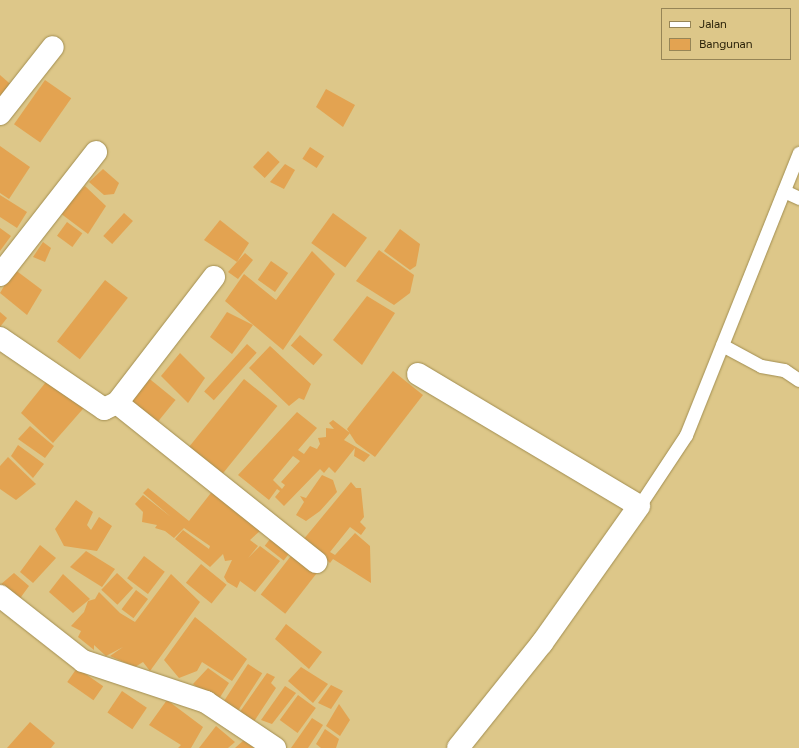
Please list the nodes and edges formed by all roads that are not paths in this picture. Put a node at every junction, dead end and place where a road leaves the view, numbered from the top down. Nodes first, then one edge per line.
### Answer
1 (53, 47) dead end
2 (0, 114) edge
3 (96, 152) dead end
4 (799, 153) edge
5 (784, 191) junction
6 (799, 198) edge
7 (0, 275) edge
8 (214, 277) dead end
9 (0, 338) edge
10 (722, 345) junction
11 (418, 374) dead end
12 (799, 380) edge
13 (117, 403) junction
14 (639, 506) junction
15 (316, 562) dead end
16 (0, 596) edge
17 (274, 748) edge
18 (458, 748) edge

1 - 2 street
3 - 7 street
4 - 5 lane
5 - 6 lane
5 - 10 lane
8 - 13 street
9 - 13 street
10 - 12 lane
10 - 14 lane
11 - 14 street
13 - 15 street
14 - 18 street
16 - 17 street

